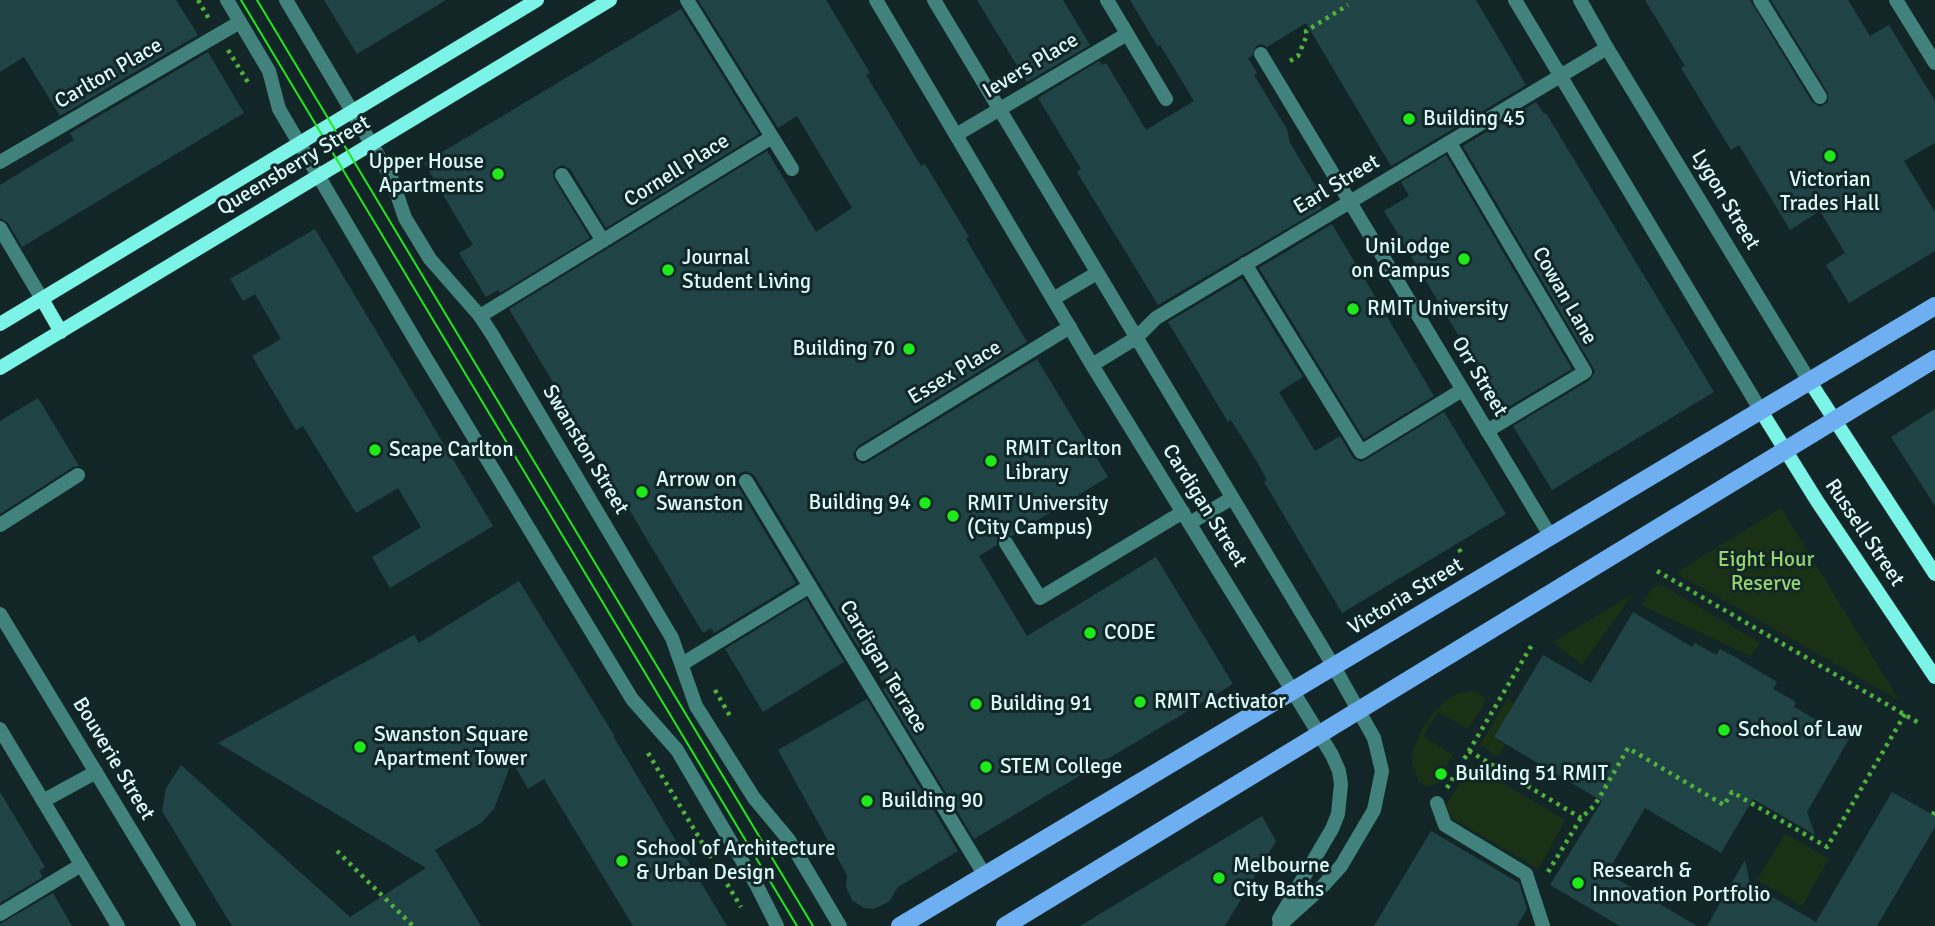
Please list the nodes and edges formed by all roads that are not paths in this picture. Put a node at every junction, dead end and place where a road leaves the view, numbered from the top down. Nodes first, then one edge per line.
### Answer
1 (227, 0) edge
2 (286, 0) edge
3 (537, 0) edge
4 (610, 0) edge
5 (687, 0) edge
6 (876, 0) edge
7 (934, 0) edge
8 (1107, 0) edge
9 (1515, 0) edge
10 (1580, 0) edge
11 (1760, 0) edge
12 (1896, 0) edge
13 (240, 22) junction
14 (1127, 34) junction
15 (1607, 48) junction
16 (1261, 54) dead end
17 (1935, 63) edge
18 (1561, 76) junction
19 (1821, 97) dead end
20 (1166, 99) dead end
21 (999, 109) junction
22 (352, 111) junction
23 (956, 135) junction
24 (772, 137) junction
25 (299, 143) junction
26 (1450, 143) junction
27 (371, 144) junction
28 (0, 162) edge
29 (792, 169) dead end
30 (318, 175) junction
31 (562, 175) dead end
32 (1350, 202) junction
33 (0, 228) edge
34 (603, 241) junction
35 (1245, 264) junction
36 (1097, 273) junction
37 (42, 299) junction
38 (1053, 299) junction
39 (1935, 306) edge
40 (480, 316) junction
41 (0, 324) edge
42 (1070, 327) junction
43 (61, 332) junction
44 (1136, 338) junction
45 (1935, 359) edge
46 (1092, 365) junction
47 (0, 368) edge
48 (1810, 382) junction
49 (1462, 390) junction
50 (1761, 411) junction
51 (1835, 420) junction
52 (1487, 431) junction
53 (1786, 450) junction
54 (863, 454) dead end
55 (78, 475) dead end
56 (746, 481) dead end
57 (1232, 498) junction
58 (1187, 518) junction
59 (0, 524) edge
60 (1550, 537) junction
61 (1006, 543) dead end
62 (1935, 574) edge
63 (810, 586) junction
64 (0, 614) edge
65 (682, 664) junction
66 (1334, 667) junction
67 (1935, 677) edge
68 (1294, 691) junction
69 (1359, 710) junction
70 (0, 729) edge
71 (1320, 734) junction
72 (96, 772) junction
73 (43, 801) junction
74 (1437, 803) road end
75 (81, 865) junction
76 (984, 874) junction
77 (0, 915) edge
78 (118, 926) edge
79 (189, 926) edge
80 (777, 926) edge
81 (840, 926) edge
82 (900, 926) edge
83 (1004, 926) edge
84 (1277, 926) edge
85 (1543, 926) edge

1 - 13 street
2 - 22 street, Swanston Street
3 - 22 main road, Queensberry Street
4 - 27 main road, Queensberry Street
5 - 24 street
6 - 23 street, Cardigan Street
7 - 21 street, Cardigan Street
8 - 14 street
9 - 18 street
10 - 15 street, Lygon Street
11 - 19 street
12 - 17 street
13 - 25 street
13 - 28 street, Carlton Place
14 - 20 street
14 - 21 street, Ievers Place
15 - 18 street, Earl Street
15 - 48 street, Lygon Street
16 - 32 street, Orr Street
18 - 26 street, Earl Street
18 - 50 street
21 - 23 street, Ievers Place
21 - 36 street, Cardigan Street
22 - 25 main road, Queensberry Street
22 - 27 street, Swanston Street
23 - 38 street, Cardigan Street
24 - 29 street
24 - 34 street, Cornell Place
25 - 30 street
25 - 37 main road, Queensberry Street
26 - 32 street, Earl Street
26 - 52 street, Cowan Lane
27 - 30 main road, Queensberry Street
27 - 40 street, Swanston Street
30 - 43 main road, Queensberry Street
30 - 80 street
31 - 34 street
32 - 35 street, Earl Street
32 - 49 street, Orr Street
33 - 37 street
34 - 40 street, Cornell Place
35 - 44 street, Earl Street
35 - 49 street
36 - 38 street
36 - 44 street, Cardigan Street
37 - 41 main road, Queensberry Street
37 - 43 main road
38 - 42 street, Cardigan Street
39 - 48 main road, Victoria Street
40 - 65 street, Swanston Street
42 - 46 street, Cardigan Street
42 - 54 street, Essex Place
43 - 47 main road, Queensberry Street
44 - 46 street, Earl Street
44 - 57 street, Cardigan Street
45 - 51 main road
46 - 58 street, Cardigan Street
48 - 50 main road, Victoria Street
48 - 51 main road, Lygon Street
49 - 52 street, Orr Street
50 - 53 main road, Russell Street
50 - 60 main road, Victoria Street
51 - 53 main road
51 - 62 main road, Russell Street
52 - 60 street, Orr Street
53 - 67 main road, Russell Street
53 - 69 main road
55 - 59 street
56 - 63 street, Cardigan Terrace
57 - 58 street
57 - 66 street, Cardigan Street
58 - 61 street
58 - 68 street, Cardigan Street
60 - 66 main road, Victoria Street
63 - 65 street
63 - 76 street, Cardigan Terrace
64 - 72 street, Bouverie Street
65 - 81 street, Swanston Street
66 - 68 main road, Victoria Street
66 - 69 street, Cardigan Street
68 - 71 street, Cardigan Street
68 - 76 main road, Victoria Street
69 - 71 main road
69 - 84 street, Cardigan Street
70 - 73 street
71 - 83 main road
71 - 84 street, Cardigan Street
72 - 73 street
72 - 79 street, Bouverie Street
73 - 75 street
74 - 85 street
75 - 77 street
75 - 78 street
76 - 82 main road, Victoria Street

